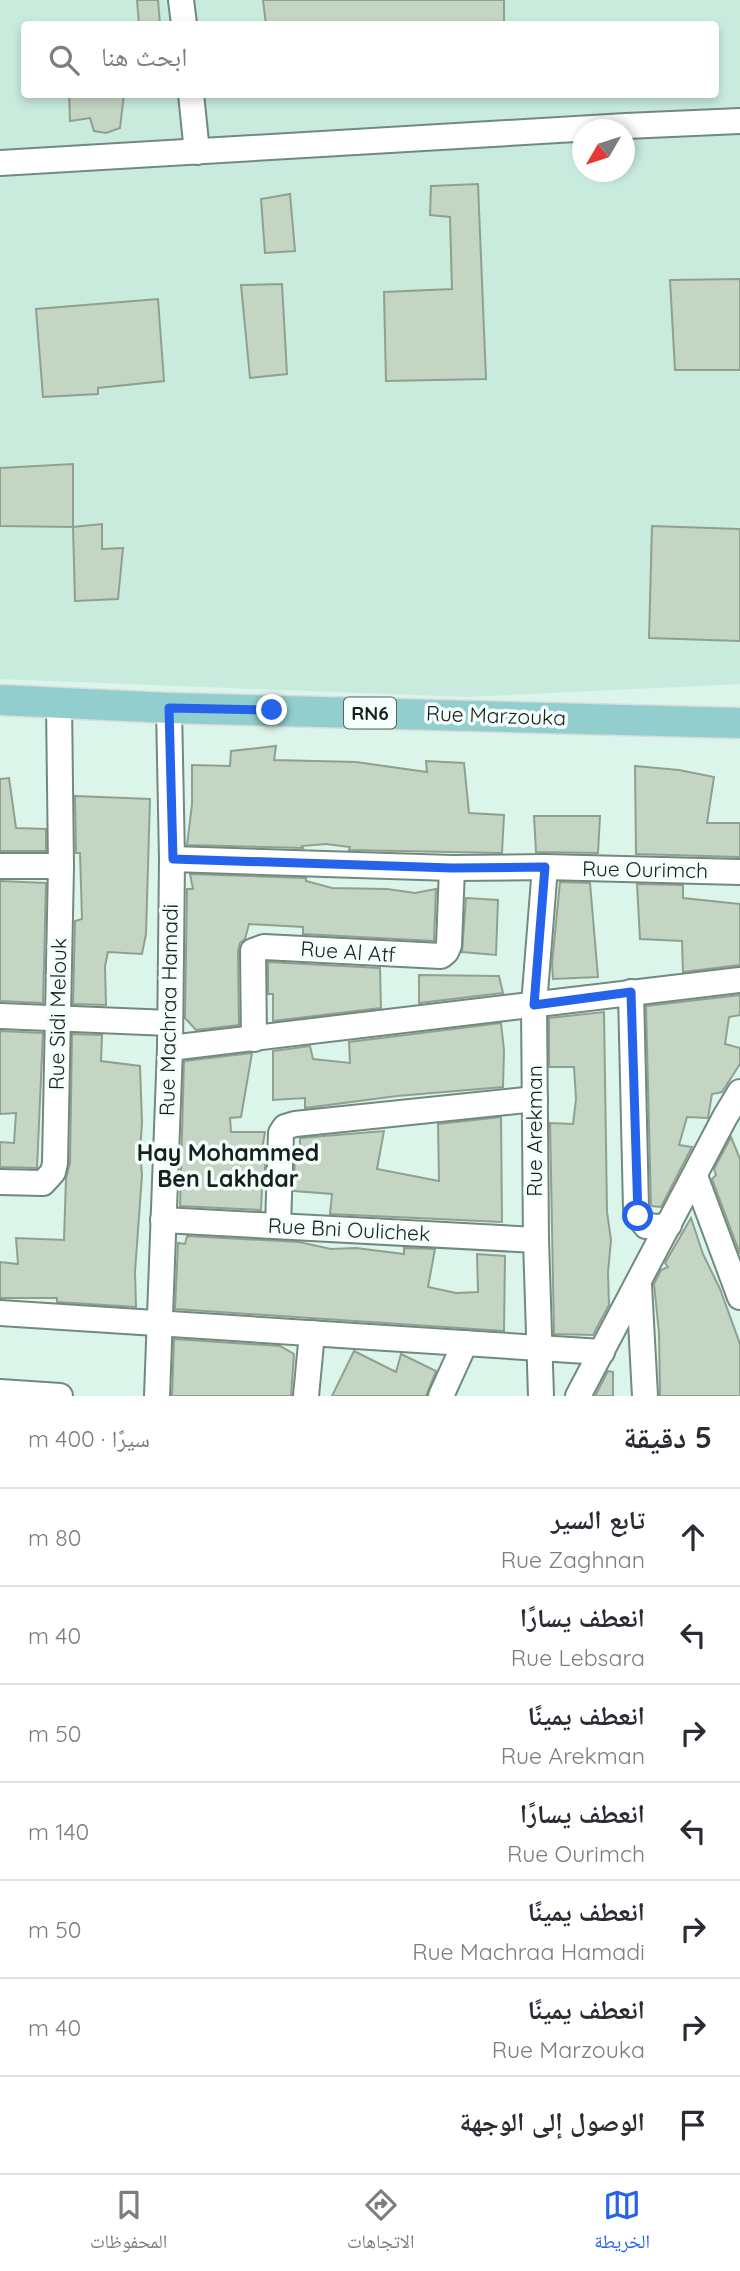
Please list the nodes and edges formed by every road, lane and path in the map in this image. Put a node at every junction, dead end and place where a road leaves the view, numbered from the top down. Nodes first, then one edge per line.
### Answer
1 (181, 0) edge
2 (184, 21) edge
3 (191, 98) edge
4 (740, 121) edge
5 (197, 152) junction
6 (0, 163) edge
7 (0, 700) edge
8 (59, 703) junction
9 (169, 708) junction
10 (740, 723) edge
11 (173, 859) junction
12 (0, 866) edge
13 (61, 866) junction
14 (545, 867) junction
15 (452, 868) junction
16 (740, 872) edge
17 (740, 980) edge
18 (631, 992) junction
19 (534, 1005) junction
20 (0, 1016) edge
21 (57, 1019) junction
22 (170, 1023) junction
23 (254, 1039) junction
24 (170, 1048) junction
25 (740, 1093) edge
26 (535, 1099) junction
27 (695, 1176) junction
28 (0, 1182) edge
29 (163, 1220) junction
30 (669, 1224) junction
31 (278, 1226) junction
32 (536, 1240) junction
33 (639, 1284) junction
34 (740, 1297) edge
35 (0, 1313) edge
36 (158, 1323) junction
37 (312, 1333) junction
38 (465, 1343) junction
39 (538, 1348) junction
40 (602, 1352) junction
41 (0, 1392) edge
42 (60, 1396) edge
43 (157, 1396) edge
44 (306, 1396) edge
45 (441, 1396) edge
46 (541, 1396) edge
47 (578, 1396) edge
48 (645, 1396) edge

1 - 2 street
3 - 5 street
4 - 5 street
5 - 6 street
7 - 8 main road, Rue Marzouka / RN6
8 - 9 main road, Rue Marzouka / RN6
8 - 13 street, Rue Sidi Melouk
9 - 10 main road, Rue Marzouka / RN6
9 - 11 street, Rue Machraa Hamadi
11 - 15 street, Rue Ourimch
11 - 22 street, Rue Machraa Hamadi
12 - 13 street
13 - 21 street, Rue Sidi Melouk
14 - 15 street, Rue Ourimch
14 - 16 street, Rue Ourimch
14 - 19 street, Rue Arekman
15 - 23 street, Rue Al Atf
17 - 18 street
18 - 19 street
18 - 30 street
19 - 23 street
19 - 26 street, Rue Arekman
20 - 21 street
21 - 22 street
21 - 28 street, Rue Sidi Melouk
22 - 24 street, Rue Machraa Hamadi
23 - 24 street
24 - 29 street, Rue Machraa Hamadi
25 - 27 street
26 - 31 street
26 - 32 street, Rue Arekman
27 - 30 street
27 - 34 street
29 - 31 street, Rue Bni Oulichek
29 - 36 street, Rue Machraa Hamadi
30 - 33 street
31 - 32 street, Rue Bni Oulichek
32 - 39 street, Rue Arekman
33 - 40 street
33 - 48 street
35 - 36 street
36 - 37 street
36 - 43 street, Rue Machraa Hamadi
37 - 38 street
37 - 44 street
38 - 39 street
38 - 45 street
39 - 40 street
39 - 46 street, Rue Arekman
40 - 47 street
41 - 42 street

